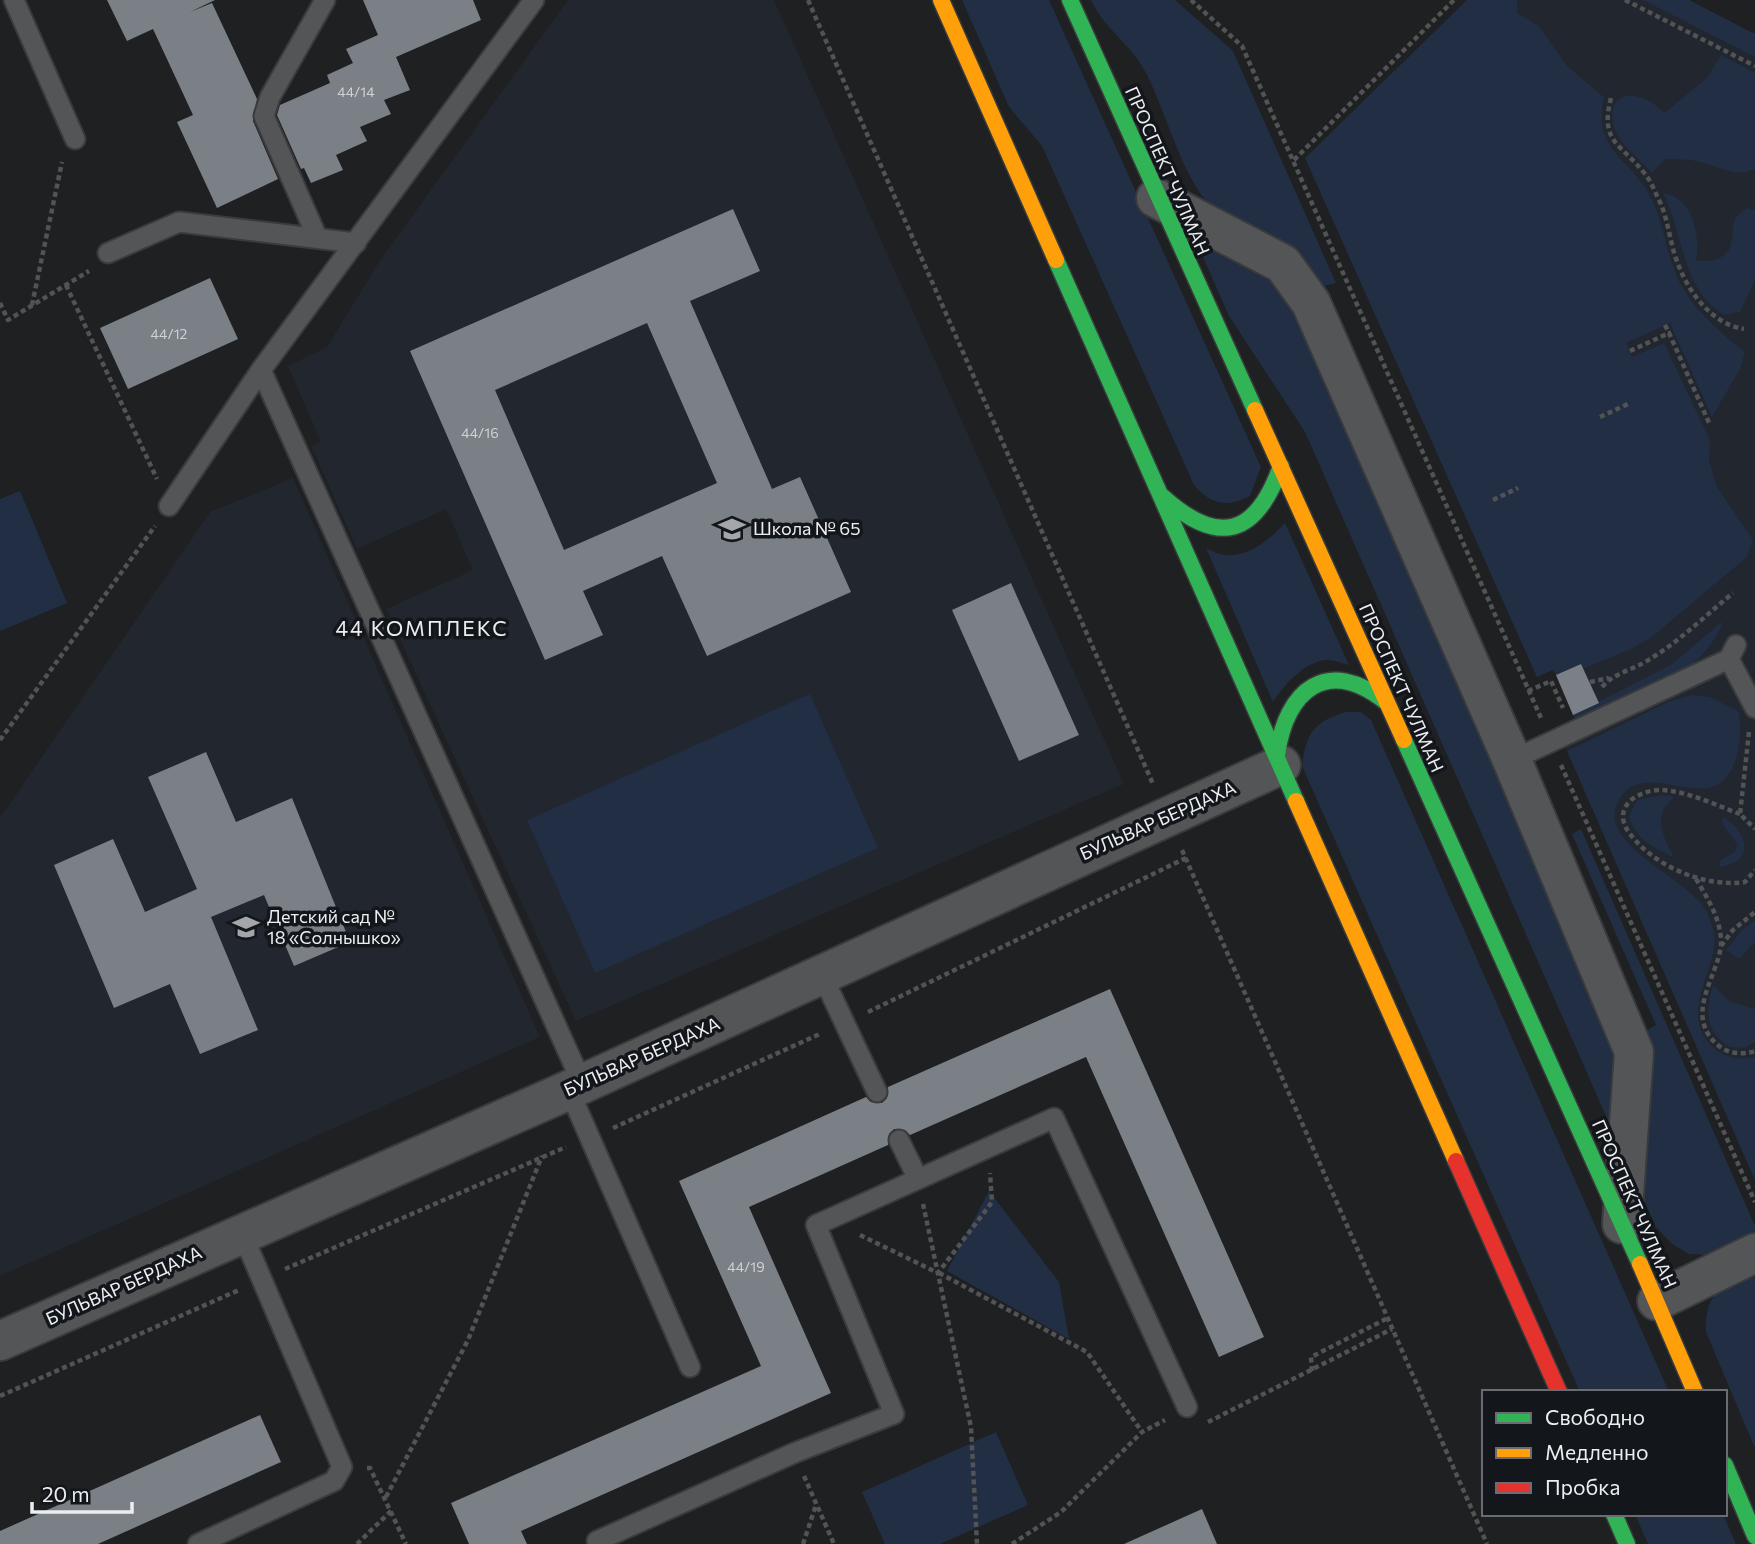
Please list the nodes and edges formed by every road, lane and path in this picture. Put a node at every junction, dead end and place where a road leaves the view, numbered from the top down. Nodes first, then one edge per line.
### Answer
1 (14, 0) edge
2 (326, 0) edge
3 (534, 0) edge
4 (808, 0) edge
5 (941, 0) edge
6 (1070, 0) edge
7 (1191, 0) edge
8 (1454, 0) edge
9 (1625, 0) edge
10 (1755, 66) edge
11 (1611, 98) dead end
12 (75, 139) joint
13 (1293, 160) junction
14 (1156, 198) junction
15 (317, 237) junction
16 (356, 243) junction
17 (108, 253) joint
18 (66, 285) junction
19 (0, 303) edge
20 (32, 305) junction
21 (1665, 325) dead end
22 (1744, 329) dead end
23 (1669, 333) junction
24 (1630, 351) dead end
25 (261, 370) junction
26 (1630, 403) dead end
27 (1600, 417) dead end
28 (1710, 425) dead end
29 (1281, 466) junction
30 (1518, 488) dead end
31 (1160, 493) junction
32 (1493, 500) dead end
33 (169, 506) junction
34 (1733, 593) dead end
35 (1609, 678) junction
36 (1590, 682) dead end
37 (1528, 691) junction
38 (1564, 694) dead end
39 (1595, 696) dead end
40 (1558, 697) junction
41 (1386, 702) junction
42 (1754, 706) edge
43 (1549, 736) junction
44 (0, 740) edge
45 (1279, 760) junction
46 (1512, 761) junction
47 (1740, 814) junction
48 (1168, 816) junction
49 (1755, 829) edge
50 (1755, 870) edge
51 (1696, 879) junction
52 (1755, 912) edge
53 (1721, 946) junction
54 (822, 975) junction
55 (1755, 1051) edge
56 (576, 1086) junction
57 (877, 1092) dead end
58 (899, 1140) dead end
59 (988, 1148) junction
60 (543, 1155) dead end
61 (918, 1179) junction
62 (1755, 1202) edge
63 (828, 1220) junction
64 (1622, 1223) junction
65 (242, 1233) junction
66 (1755, 1253) edge
67 (938, 1273) junction
68 (1657, 1301) junction
69 (1388, 1318) junction
70 (1392, 1329) junction
71 (0, 1341) edge
72 (690, 1367) dead end
73 (1312, 1371) junction
74 (1558, 1390) edge
75 (1694, 1390) edge
76 (1187, 1407) junction
77 (1142, 1432) junction
78 (794, 1453) junction
79 (342, 1467) junction
80 (1727, 1470) edge
81 (386, 1497) junction
82 (816, 1504) junction
83 (392, 1510) junction
84 (1615, 1516) edge
85 (1755, 1536) edge
86 (198, 1544) edge
87 (357, 1544) edge
88 (406, 1544) edge
89 (598, 1544) edge
90 (803, 1544) edge
91 (834, 1544) edge
92 (977, 1544) edge
93 (1012, 1544) edge
94 (1488, 1544) edge
95 (1627, 1544) edge

1 - 12 lane
2 - 15 lane
3 - 16 lane
4 - 48 path
5 - 31 main road
6 - 14 main road, ПРОСПЕКТ ЧУЛМАН
7 - 13 path
8 - 13 path
9 - 10 path
11 - 22 path
12 - 20 path
13 - 37 path
14 - 29 main road, ПРОСПЕКТ ЧУЛМАН
14 - 46 street
15 - 16 lane
15 - 17 lane
16 - 25 lane
17 - 18 path
18 - 20 path
18 - 33 path
19 - 20 path
21 - 23 path
23 - 24 path
23 - 28 path
25 - 33 lane
25 - 56 lane
26 - 27 path
29 - 31 main road
29 - 41 main road, ПРОСПЕКТ ЧУЛМАН
30 - 32 path
31 - 45 main road
33 - 44 path
34 - 35 path
35 - 36 path
35 - 39 path
37 - 40 path
37 - 43 path
38 - 40 path
40 - 43 path
41 - 45 main road
41 - 64 main road, ПРОСПЕКТ ЧУЛМАН
42 - 43 lane
42 - 47 path
43 - 46 lane
43 - 62 path
45 - 48 street, БУЛЬВАР БЕРДАХА
45 - 74 main road
46 - 64 street
47 - 49 path
47 - 51 path
48 - 54 street, БУЛЬВАР БЕРДАХА
48 - 69 path
50 - 51 path
51 - 53 path
52 - 53 path
53 - 55 path
54 - 56 street, БУЛЬВАР БЕРДАХА
54 - 57 lane
56 - 65 street, БУЛЬВАР БЕРДАХА
56 - 72 lane
58 - 61 lane
59 - 61 lane
59 - 67 path
59 - 76 lane
60 - 81 path
61 - 63 lane
61 - 67 path
63 - 67 path
63 - 78 lane
64 - 68 main road, ПРОСПЕКТ ЧУЛМАН
65 - 71 street, БУЛЬВАР БЕРДАХА
65 - 79 lane
66 - 68 street
67 - 77 path
67 - 92 path
68 - 75 main road, ПРОСПЕКТ ЧУЛМАН
69 - 70 path
69 - 73 path
70 - 73 path
70 - 94 path
73 - 76 path
76 - 77 path
77 - 93 path
78 - 82 path
78 - 89 lane
79 - 81 path
79 - 86 lane
80 - 85 main road
81 - 83 path
82 - 90 path
82 - 91 path
83 - 87 path
83 - 88 path
84 - 95 main road

